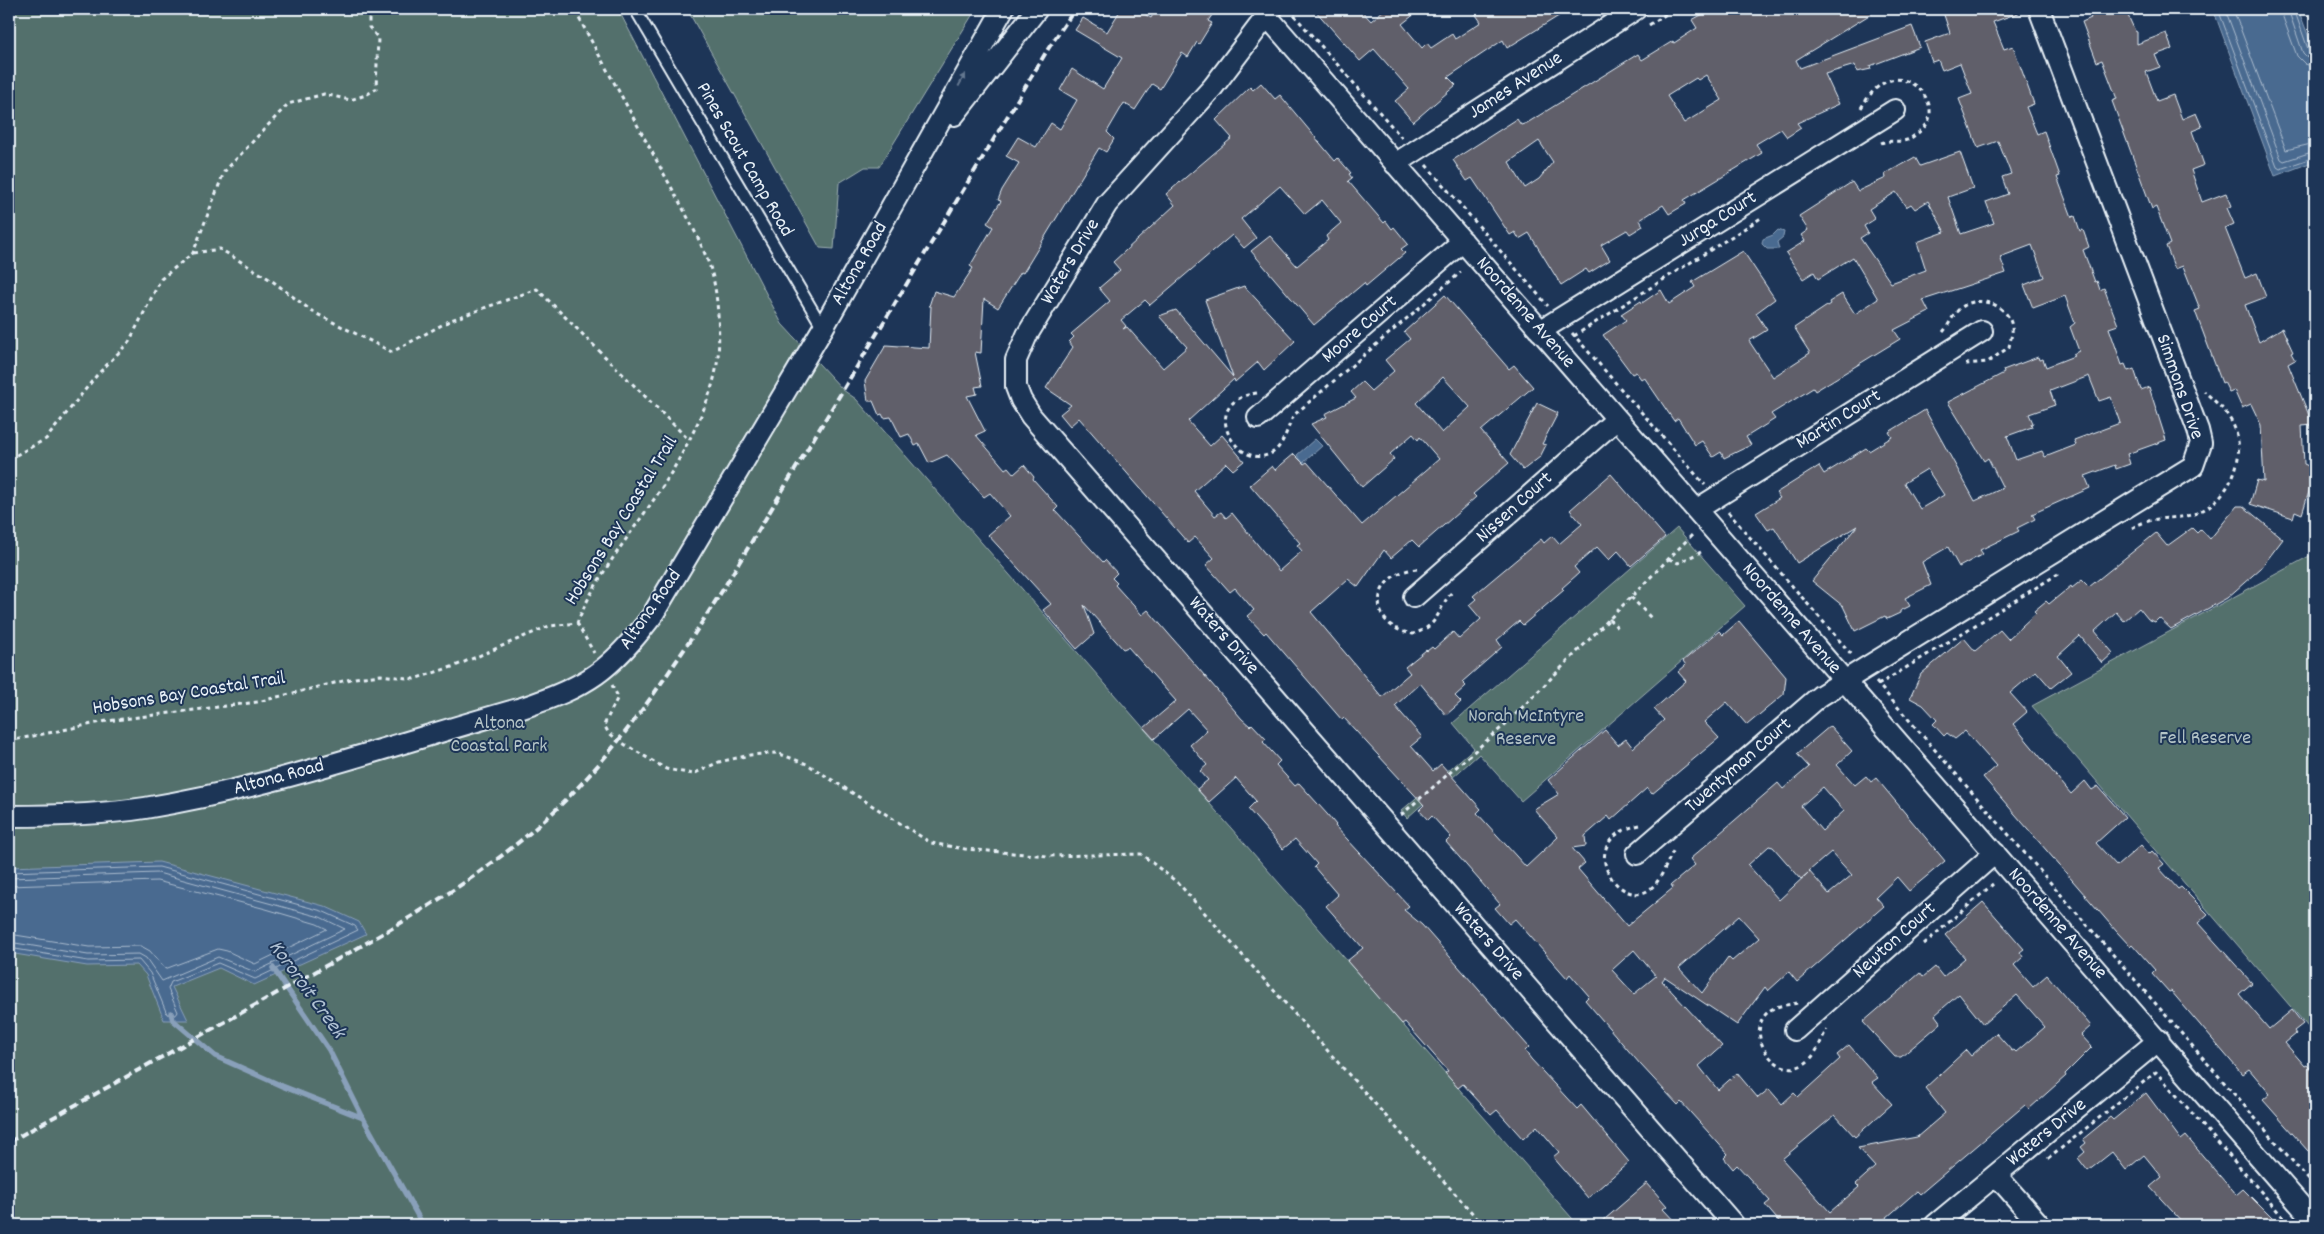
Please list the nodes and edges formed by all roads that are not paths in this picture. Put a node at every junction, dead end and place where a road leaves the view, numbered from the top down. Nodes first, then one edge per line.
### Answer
1 (636, 9) edge
2 (1003, 9) edge
3 (1037, 9) edge
4 (1636, 9) edge
5 (2040, 9) edge
6 (1269, 12) edge
7 (1895, 110) dead end
8 (1395, 164) junction
9 (914, 170) junction
10 (1463, 241) junction
11 (823, 328) junction
12 (1540, 331) junction
13 (1982, 331) dead end
14 (1258, 418) dead end
15 (1616, 419) junction
16 (1702, 517) junction
17 (1414, 598) dead end
18 (1844, 681) junction
19 (9, 816) edge
20 (1995, 852) junction
21 (1637, 854) dead end
22 (1796, 1030) dead end
23 (2159, 1040) junction
24 (1996, 1175) junction
25 (2315, 1222) edge
26 (1734, 1225) edge
27 (1935, 1225) edge
28 (2040, 1225) edge

1 - 11 lane, Pines Scout Camp Road
9 -> 2 street, Altona Road
3 - 9 street, Altona Road
4 - 8 street, James Avenue
5 - 18 street, Simmons Drive
6 - 8 street, Noordenne Avenue
6 - 26 street, Waters Drive
7 - 12 street, Jurga Court
8 - 10 street, Noordenne Avenue
9 - 11 street, Altona Road
10 - 12 street, Noordenne Avenue
10 - 14 street, Moore Court
11 - 19 street, Altona Road
12 - 15 street, Noordenne Avenue
13 - 16 street, Martin Court
15 - 16 street, Noordenne Avenue
15 - 17 street, Nissen Court
16 - 18 street, Noordenne Avenue
18 - 20 street, Noordenne Avenue
18 - 21 street, Twentyman Court
20 - 22 street, Newton Court
20 - 23 street, Noordenne Avenue
23 - 24 street, Waters Drive
23 - 25 street, Noordenne Avenue
24 - 27 street, Waters Drive
24 - 28 street

